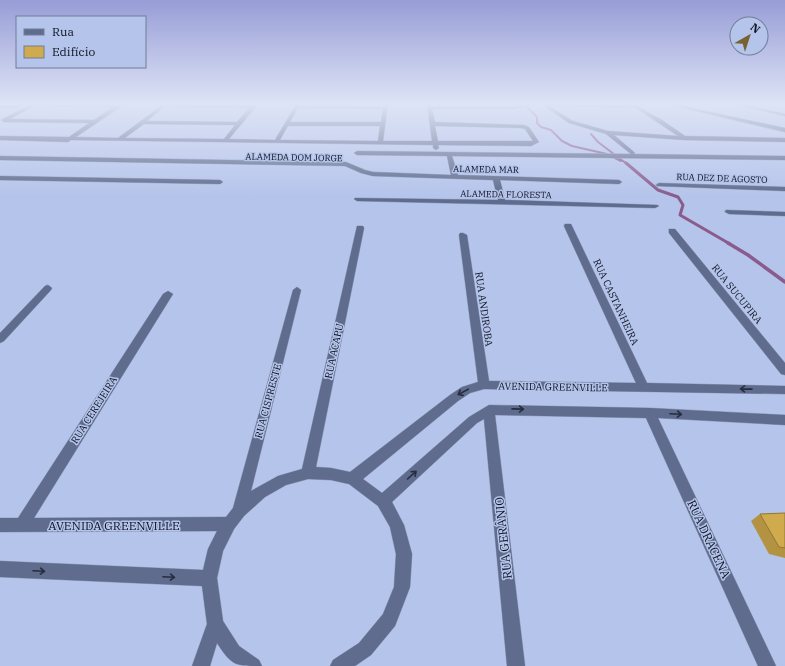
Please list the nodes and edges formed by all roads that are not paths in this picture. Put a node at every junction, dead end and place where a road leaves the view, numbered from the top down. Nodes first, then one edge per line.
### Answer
1 (77, 134) edge
2 (127, 134) edge
3 (231, 134) edge
4 (280, 134) edge
5 (381, 134) edge
6 (434, 134) edge
7 (531, 134) edge
8 (609, 134) edge
9 (617, 134) edge
10 (678, 134) edge
11 (0, 138) edge
12 (684, 138) junction
13 (68, 140) junction
14 (119, 140) junction
15 (785, 140) edge
16 (225, 141) junction
17 (276, 142) junction
18 (380, 143) junction
19 (435, 143) junction
20 (357, 153) dead end
21 (632, 153) dead end
22 (436, 154) junction
23 (449, 154) junction
24 (0, 158) edge
25 (785, 158) edge
26 (0, 162) edge
27 (353, 167) junction
28 (455, 177) junction
29 (0, 178) edge
30 (496, 178) junction
31 (220, 182) dead end
32 (619, 182) dead end
33 (659, 185) dead end
34 (785, 189) edge
35 (357, 199) dead end
36 (502, 203) junction
37 (655, 206) dead end
38 (729, 212) dead end
39 (785, 214) edge
40 (568, 226) dead end
41 (360, 228) dead end
42 (672, 231) dead end
43 (463, 235) dead end
44 (48, 288) dead end
45 (297, 290) dead end
46 (168, 294) dead end
47 (0, 339) edge
48 (785, 371) edge
49 (484, 385) junction
50 (644, 388) junction
51 (785, 390) edge
52 (489, 410) junction
53 (650, 413) junction
54 (785, 420) edge
55 (308, 473) junction
56 (352, 479) junction
57 (383, 501) junction
58 (239, 511) junction
59 (229, 524) junction
60 (0, 525) edge
61 (21, 526) junction
62 (0, 569) edge
63 (209, 578) junction
64 (215, 624) junction
65 (201, 666) edge
66 (253, 666) edge
67 (339, 666) edge
68 (516, 666) edge
69 (767, 666) edge

1 - 13 street
2 - 14 street
3 - 16 street
4 - 17 street
5 - 18 street
6 - 19 street
7 - 19 street
8 - 21 street
9 - 12 street
10 - 12 street
11 - 13 street
12 - 15 street
13 - 14 street
14 - 16 street
16 - 17 street
17 - 18 street
18 - 19 street
19 - 22 street
20 - 22 street
22 - 23 street
23 - 25 street
23 - 28 street
24 - 27 street, ALAMEDA DOM JORGE
26 - 27 street, ALAMEDA DOM JORGE
27 - 28 street, ALAMEDA MAR
28 - 30 street, ALAMEDA MAR
29 - 31 street
30 - 32 street, ALAMEDA MAR
30 - 36 street
33 - 34 street, RUA DEZ DE AGOSTO
35 - 36 street, ALAMEDA FLORESTA
36 - 37 street, ALAMEDA FLORESTA
38 - 39 street
40 - 50 street, RUA CASTANHEIRA
41 - 55 street, RUA ACAPU
42 - 48 street, RUA SUCUPIRA
43 - 49 street, RUA ANDIROBA
44 - 47 street
45 - 58 street, RUA CISPRESTE
46 - 61 street, RUA CEREJEIRA
49 - 50 street, AVENIDA GREENVILLE
49 -> 56 street, AVENIDA GREENVILLE
51 -> 50 street, AVENIDA GREENVILLE
52 -> 53 street
57 -> 52 street
52 - 68 street, RUA GERÂNIO
53 -> 54 street
53 - 69 street, RUA DRACENA
55 - 56 street
55 - 58 street
56 - 57 street
57 - 67 street
58 - 59 street
59 - 61 street, AVENIDA GREENVILLE
59 - 63 street
60 - 61 street, AVENIDA GREENVILLE
62 -> 63 street
63 - 64 street
64 - 65 street
64 - 66 street

